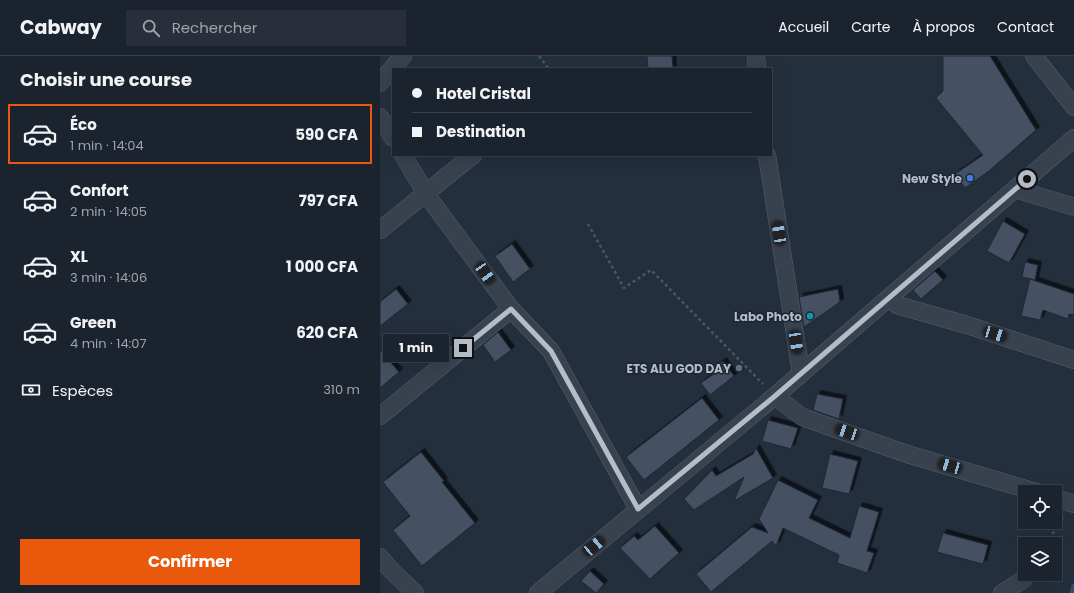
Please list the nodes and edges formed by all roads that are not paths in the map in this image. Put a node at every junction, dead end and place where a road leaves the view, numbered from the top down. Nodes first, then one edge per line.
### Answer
1 (403, 56) edge
2 (756, 56) edge
3 (1034, 56) edge
4 (393, 68) edge
5 (757, 68) edge
6 (392, 69) edge
7 (380, 83) edge
8 (1074, 107) edge
9 (380, 117) edge
10 (392, 136) edge
11 (1074, 138) edge
12 (404, 156) edge
13 (472, 156) edge
14 (767, 156) edge
15 (1015, 189) junction
16 (426, 194) junction
17 (1074, 207) edge
18 (380, 230) edge
19 (890, 298) junction
20 (511, 309) junction
21 (1074, 360) edge
22 (801, 373) junction
23 (775, 396) junction
24 (380, 416) edge
25 (1018, 487) edge
26 (1062, 500) edge
27 (1073, 503) edge
28 (638, 509) junction
29 (380, 557) edge
30 (1021, 581) edge
31 (415, 593) edge
32 (538, 593) edge
33 (1002, 593) edge

1 - 4 street
2 - 5 street
3 - 8 street
6 - 7 street
9 - 10 street
11 - 15 street
12 - 16 street
13 - 16 street
14 - 22 street
15 - 17 street
15 - 19 street
16 - 18 street
16 - 20 street
19 - 21 street
19 - 22 street
20 - 24 street
20 - 28 street
22 - 23 street
23 - 25 street
23 - 28 street
26 - 27 street
28 - 32 street
29 - 31 street
30 - 33 street

